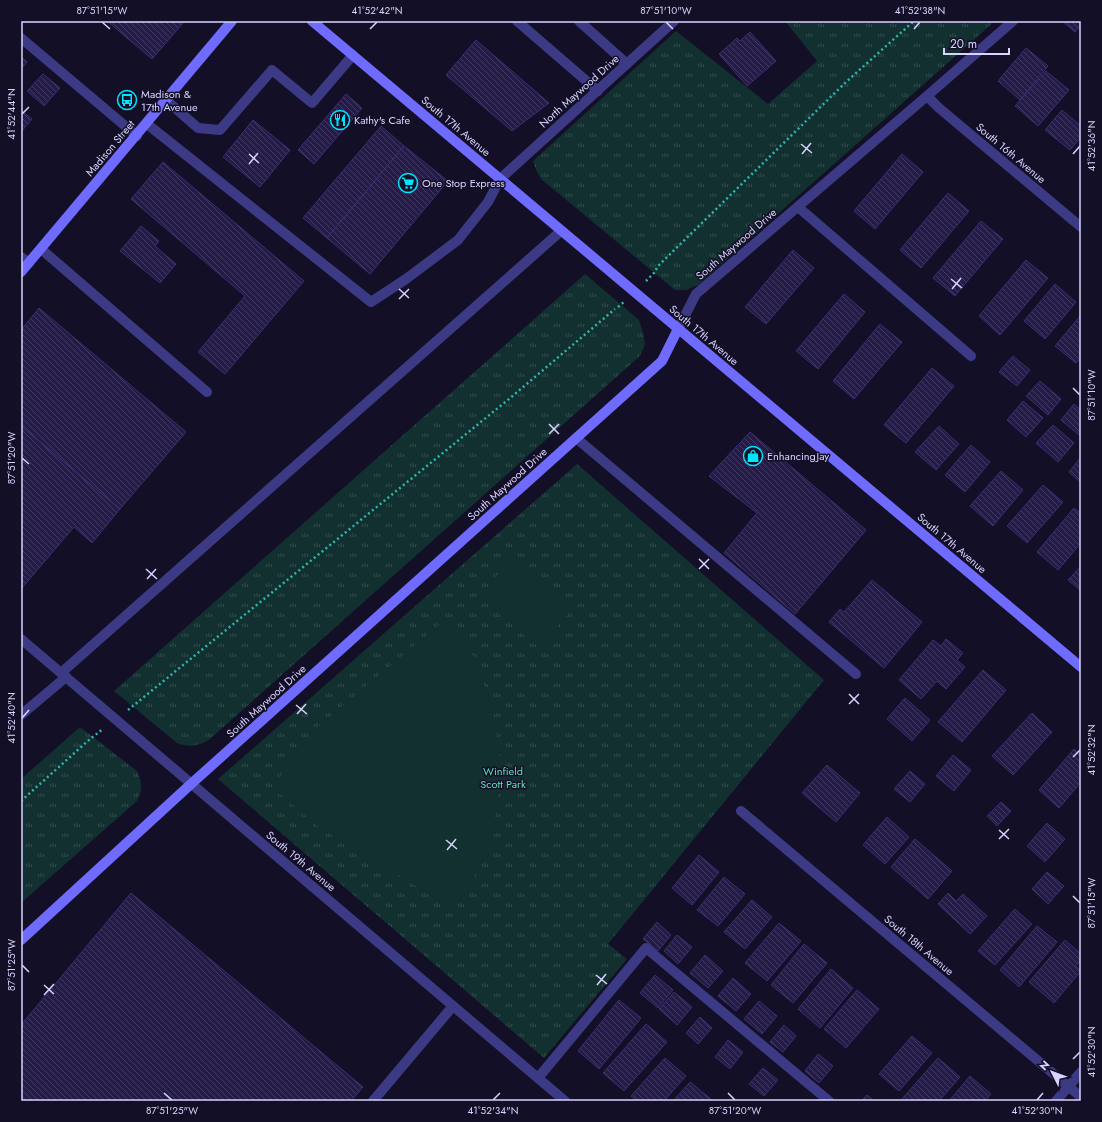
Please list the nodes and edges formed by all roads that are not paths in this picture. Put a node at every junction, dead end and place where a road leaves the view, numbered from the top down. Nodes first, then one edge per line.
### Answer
1 (232, 21) edge
2 (312, 21) edge
3 (516, 21) edge
4 (579, 21) edge
5 (674, 21) edge
6 (1012, 21) edge
7 (21, 38) edge
8 (353, 55) junction
9 (627, 64) junction
10 (598, 91) junction
11 (927, 96) junction
12 (166, 100) junction
13 (147, 124) junction
14 (137, 136) junction
15 (500, 179) junction
16 (798, 207) junction
17 (1081, 227) edge
18 (561, 231) junction
19 (41, 249) junction
20 (25, 260) edge
21 (21, 272) edge
22 (678, 329) junction
23 (971, 356) dead end
24 (207, 392) dead end
25 (576, 438) junction
26 (21, 639) edge
27 (1081, 667) edge
28 (856, 674) dead end
29 (63, 675) junction
30 (21, 715) edge
31 (191, 784) junction
32 (741, 812) dead end
33 (21, 940) edge
34 (453, 1006) junction
35 (1081, 1072) edge
36 (538, 1078) junction
37 (1068, 1086) junction
38 (1081, 1097) edge
39 (373, 1101) edge
40 (564, 1101) edge
41 (829, 1101) edge
42 (1056, 1101) edge

1 - 12 street, Madison Street
2 - 8 street, South 17th Avenue
3 - 10 street
4 - 9 street
5 - 9 street, North Maywood Drive
6 - 11 street, South Maywood Drive
7 - 14 street
8 - 12 street
8 - 15 street, South 17th Avenue
9 - 10 street, North Maywood Drive
10 - 15 street, North Maywood Drive
11 - 16 street, South Maywood Drive
11 - 17 street, South 16th Avenue
12 - 13 street, Madison Street
13 - 14 street, Madison Street
13 - 15 street
14 - 19 street, Madison Street
15 - 18 street, South 17th Avenue
16 - 22 street, South Maywood Drive
16 - 23 street
18 - 22 street, South 17th Avenue
18 - 29 street
19 - 20 street, Madison Street
19 - 24 street
20 - 21 street, Madison Street
22 - 25 street, South Maywood Drive
22 - 27 street, South 17th Avenue
25 - 28 street
25 - 31 street, South Maywood Drive
26 - 29 street, South 19th Avenue
29 - 30 street
29 - 31 street, South 19th Avenue
31 - 33 street, South Maywood Drive
31 - 34 street, South 19th Avenue
32 - 37 street, South 18th Avenue
34 - 36 street, South 19th Avenue
34 - 39 street
35 - 37 street
36 - 40 street, South 19th Avenue
36 - 41 street
37 - 38 street, South 18th Avenue
37 - 42 street

